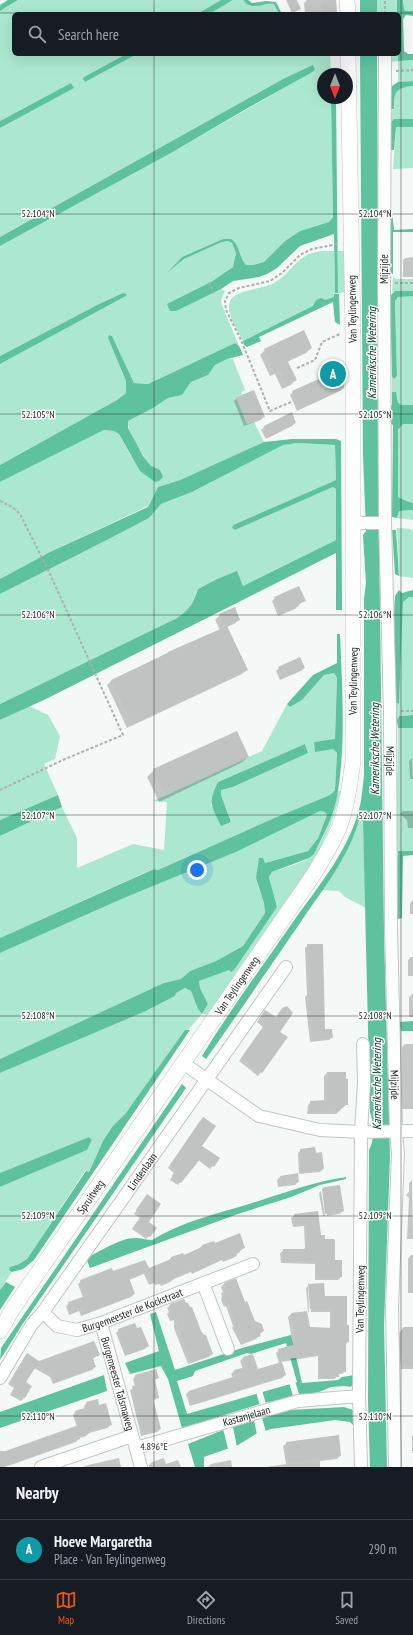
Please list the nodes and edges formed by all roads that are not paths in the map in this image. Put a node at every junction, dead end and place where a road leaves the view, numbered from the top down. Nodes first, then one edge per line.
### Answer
1 (347, 0) edge
2 (348, 12) edge
3 (348, 56) edge
4 (385, 56) edge
5 (356, 523) junction
6 (384, 523) junction
7 (286, 967) dead end
8 (363, 1044) dead end
9 (183, 1063) junction
10 (207, 1079) junction
11 (393, 1131) junction
12 (413, 1131) edge
13 (366, 1132) junction
14 (253, 1264) dead end
15 (203, 1283) junction
16 (43, 1312) junction
17 (101, 1323) junction
18 (0, 1331) edge
19 (228, 1350) dead end
20 (0, 1378) edge
21 (359, 1396) junction
22 (132, 1436) junction
23 (136, 1448) junction
24 (41, 1467) edge
25 (141, 1467) edge
26 (361, 1467) edge
27 (395, 1467) edge

1 - 2 main road
3 - 5 main road, Van Teylingenweg
4 - 6 street, Mijzijde
5 - 6 street
5 - 9 main road, Van Teylingenweg
6 - 11 street, Mijzijde
7 - 10 street, Lindenlaan
8 - 13 street, Van Teylingenweg
9 - 10 street
9 - 18 main road, Spruitweg
10 - 13 street
10 - 16 street, Lindenlaan
11 - 12 street
11 - 13 street
11 - 27 street, Mijzijde
13 - 21 street, Van Teylingenweg
14 - 15 street, Burgemeester de Kockstraat
15 - 17 street, Burgemeester de Kockstraat
15 - 19 street
16 - 17 street, Burgemeester de Kockstraat
16 - 20 street, Lindenlaan
17 - 22 street, Burgemeester Talsmaweg
21 - 23 street, Kastanjelaan
21 - 26 street, Van Teylingenweg
22 - 23 street, Burgemeester Talsmaweg
22 - 24 street
23 - 25 street, Burgemeester Talsmaweg

